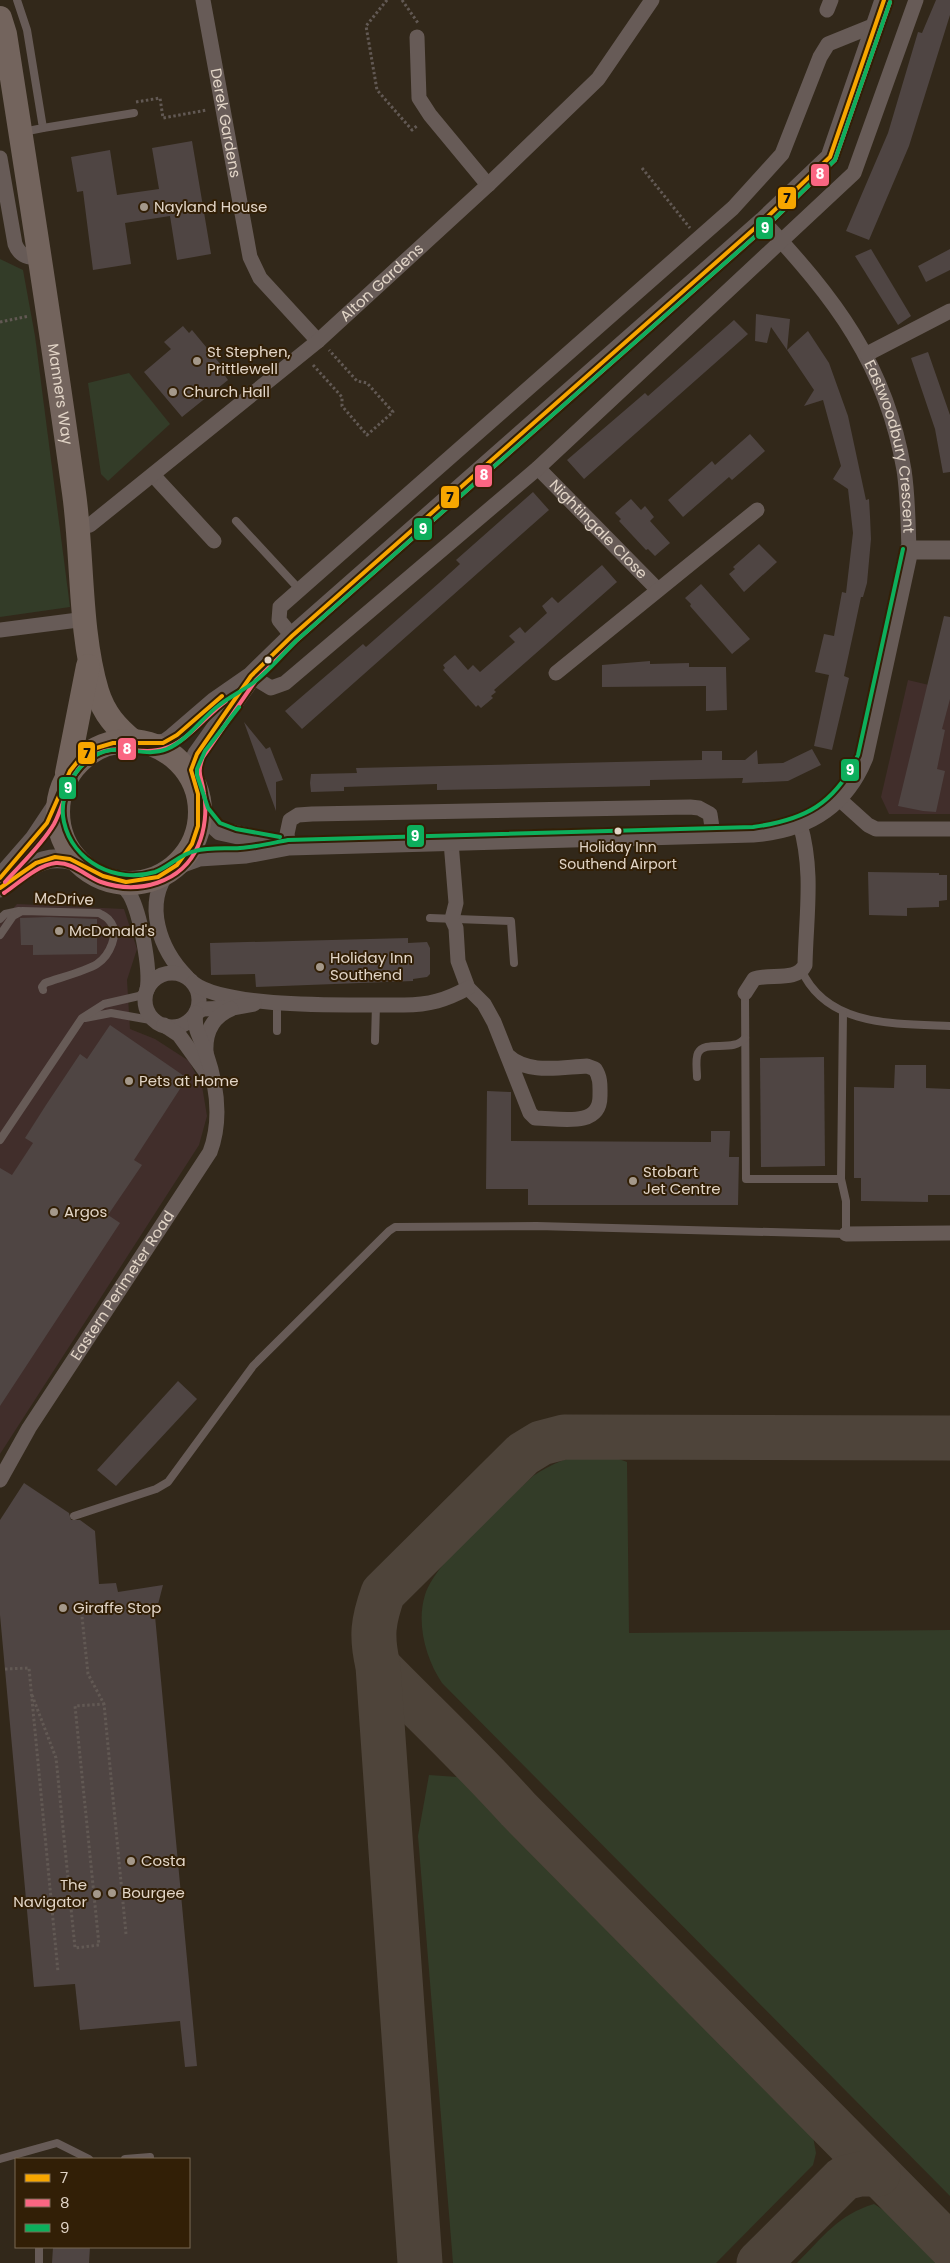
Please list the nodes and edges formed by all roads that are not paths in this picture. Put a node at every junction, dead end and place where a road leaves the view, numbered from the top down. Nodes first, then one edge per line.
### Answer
1 (17, 0) edge
2 (204, 0) edge
3 (652, 0) edge
4 (884, 0) edge
5 (916, 0) edge
6 (875, 25) junction
7 (2, 29) edge
8 (417, 37) road end
9 (134, 113) dead end
10 (32, 130) junction
11 (0, 158) edge
12 (488, 185) junction
13 (763, 221) junction
14 (780, 240) junction
15 (42, 258) junction
16 (950, 311) edge
17 (319, 340) junction
18 (867, 354) junction
19 (538, 468) junction
20 (154, 475) junction
21 (757, 510) dead end
22 (236, 521) dead end
23 (79, 528) junction
24 (214, 541) dead end
25 (909, 550) junction
26 (950, 550) edge
27 (300, 589) junction
28 (658, 590) junction
29 (86, 619) junction
30 (0, 630) edge
31 (292, 636) junction
32 (89, 659) junction
33 (556, 673) dead end
34 (252, 676) junction
35 (142, 744) junction
36 (191, 776) junction
37 (66, 777) junction
38 (838, 798) junction
39 (199, 804) junction
40 (56, 806) junction
41 (800, 824) junction
42 (950, 829) edge
43 (713, 834) junction
44 (451, 842) junction
45 (289, 846) junction
46 (84, 866) junction
47 (173, 868) junction
48 (0, 878) edge
49 (113, 880) junction
50 (0, 888) edge
51 (22, 911) junction
52 (430, 918) dead end
53 (0, 919) edge
54 (452, 919) junction
55 (0, 935) edge
56 (802, 961) junction
57 (514, 962) dead end
58 (190, 981) junction
59 (465, 981) junction
60 (43, 990) dead end
61 (147, 990) junction
62 (745, 993) joint
63 (270, 1002) junction
64 (376, 1004) junction
65 (232, 1008) junction
66 (196, 1013) junction
67 (843, 1013) junction
68 (160, 1023) junction
69 (76, 1025) junction
70 (950, 1026) edge
71 (277, 1031) dead end
72 (745, 1038) junction
73 (375, 1041) dead end
74 (206, 1054) junction
75 (508, 1055) junction
76 (697, 1077) dead end
77 (213, 1082) junction
78 (0, 1140) edge
79 (841, 1179) junction
80 (950, 1233) edge
81 (846, 1234) junction
82 (0, 1480) edge
83 (74, 1516) dead end
84 (150, 2157) dead end
85 (0, 2158) edge
86 (87, 2158) edge
87 (138, 2158) edge
88 (39, 2248) edge
89 (39, 2263) edge

1 - 10 lane, Manners Way
2 - 17 street, Derek Gardens
3 - 12 street, Alton Gardens
4 - 6 street
5 - 14 street
6 - 13 street
6 - 27 street
7 - 10 main road, Manners Way
8 - 12 street
9 - 10 lane
10 - 15 main road, Manners Way
11 - 15 street
12 - 17 street, Alton Gardens
13 - 14 street, Eastwoodbury Crescent
13 - 31 street
14 - 18 street, Eastwoodbury Crescent
14 - 19 street
15 - 23 main road, Manners Way
16 - 18 street
17 - 20 street, Alton Gardens
18 - 25 street, Eastwoodbury Crescent
19 - 28 street, Nightingale Close
19 - 34 street
20 - 23 street, Alton Gardens
20 - 24 street
21 - 28 street, Nightingale Close
22 - 27 lane
23 - 29 main road, Manners Way
25 - 26 street
25 - 38 street, Eastwoodbury Crescent
27 - 31 street
28 - 33 street, Nightingale Close
29 - 30 street
29 - 32 main road, Manners Way
31 - 34 street
32 - 35 main road, Manners Way
32 - 37 main road, Manners Way
34 - 35 street
34 - 36 street
35 - 36 main road
35 - 37 main road
36 - 39 main road
37 - 40 main road
38 - 41 street, Eastwoodbury Crescent
38 - 42 street
39 - 45 street, Eastwoodbury Crescent
39 - 47 main road
40 - 46 main road
40 - 48 street
41 - 43 street, Eastwoodbury Crescent
41 - 56 street
43 - 44 street, Eastwoodbury Crescent
43 - 45 street
44 - 45 street, Eastwoodbury Crescent
44 - 54 street
45 - 47 street, Eastwoodbury Crescent
46 - 49 main road
46 - 50 street
47 - 49 main road
47 - 58 street
49 - 61 street
51 - 53 lane, McDrive
51 - 55 lane, McDrive
51 - 60 lane, McDrive
52 - 54 lane
54 - 57 lane
54 - 59 street
56 - 62 street
56 - 67 lane
58 - 61 street
58 - 63 street
58 - 66 street
59 - 64 street
59 - 75 street
61 - 68 street
61 - 69 lane
62 - 72 lane
63 - 64 street
63 - 65 street
63 - 71 lane
64 - 73 lane
65 - 66 street
65 - 74 street
66 - 68 street
66 - 74 street, Eastern Perimeter Road
67 - 70 lane
67 - 79 lane
68 - 69 lane
68 - 77 street, Eastern Perimeter Road
69 - 78 lane
72 - 76 lane
72 - 79 lane
74 - 77 street, Eastern Perimeter Road
75 - 75 street
77 - 82 street, Eastern Perimeter Road
79 - 81 lane
80 - 81 street
81 - 83 lane
84 - 87 lane
85 - 86 lane
88 - 89 lane

